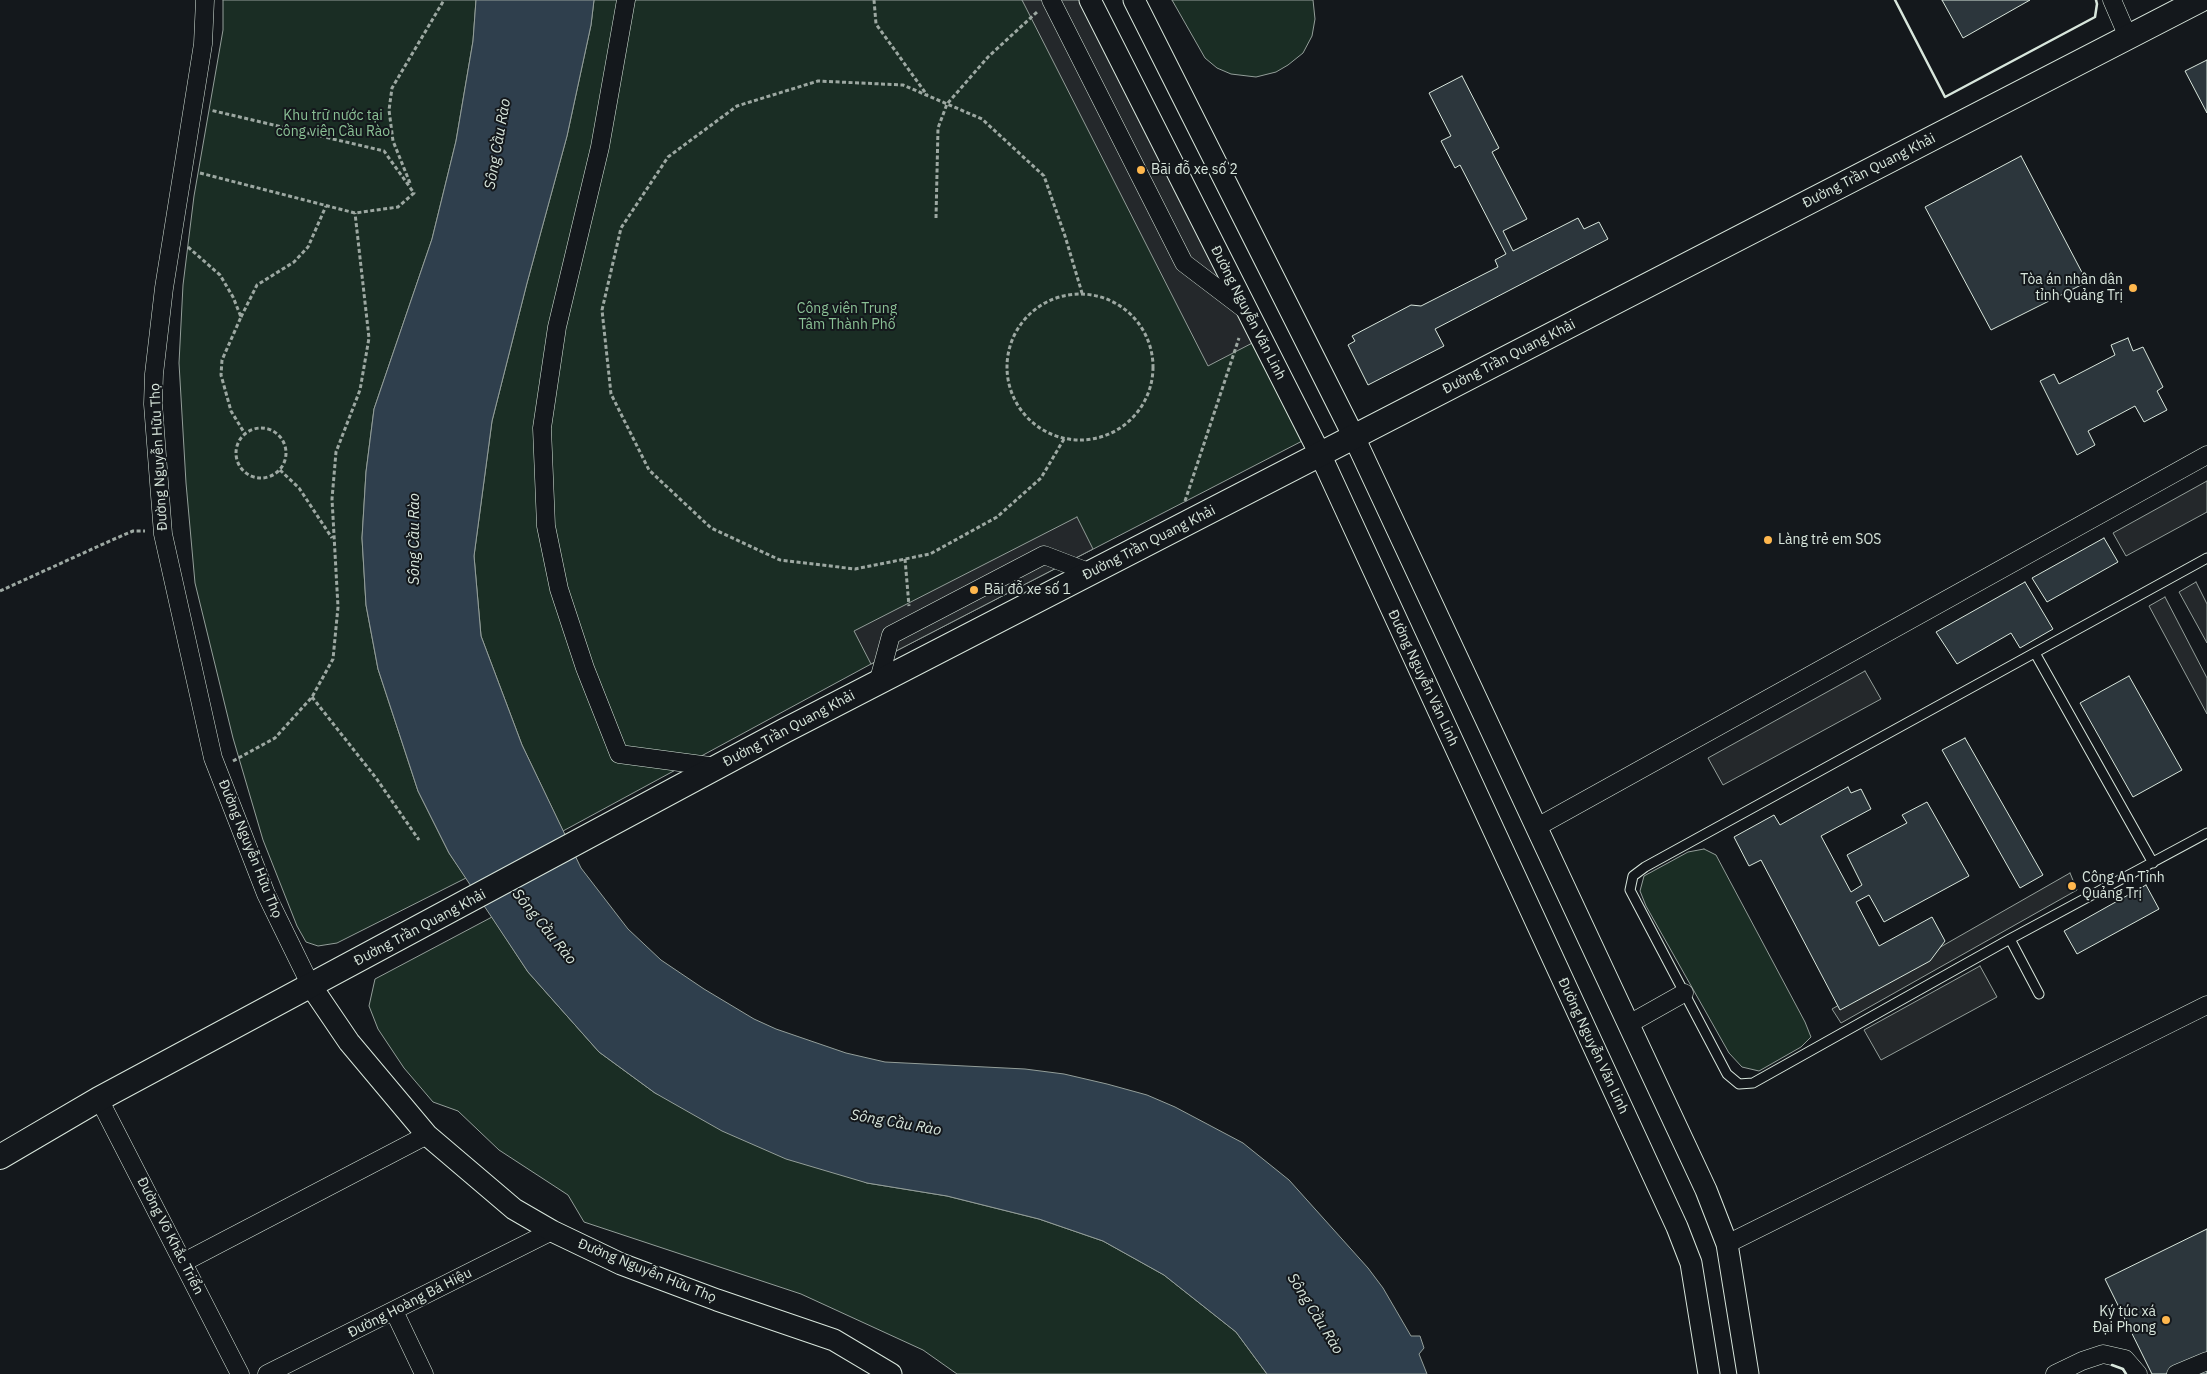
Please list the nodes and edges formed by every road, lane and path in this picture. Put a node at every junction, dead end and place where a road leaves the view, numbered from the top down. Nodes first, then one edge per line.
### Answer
1 (205, 0) edge
2 (444, 0) edge
3 (626, 0) edge
4 (874, 0) edge
5 (1051, 0) edge
6 (1090, 0) edge
7 (1134, 0) edge
8 (2112, 0) edge
9 (2200, 0) edge
10 (2128, 37) junction
11 (928, 96) junction
12 (947, 104) junction
13 (193, 105) junction
14 (183, 169) junction
15 (414, 193) junction
16 (326, 206) junction
17 (356, 213) junction
18 (936, 218) dead end
19 (173, 234) junction
20 (1082, 293) junction
21 (1248, 311) junction
22 (241, 317) junction
23 (245, 434) junction
24 (1354, 437) junction
25 (1064, 439) junction
26 (1320, 454) junction
27 (2207, 455) edge
28 (280, 470) junction
29 (1176, 529) junction
30 (163, 534) junction
31 (334, 541) junction
32 (2207, 558) edge
33 (905, 559) junction
34 (1091, 572) junction
35 (0, 591) edge
36 (910, 624) junction
37 (2035, 652) junction
38 (878, 683) junction
39 (312, 697) junction
40 (717, 767) junction
41 (217, 769) junction
42 (1537, 828) junction
43 (2207, 833) edge
44 (419, 840) dead end
45 (2153, 862) junction
46 (2010, 939) junction
47 (311, 986) junction
48 (1684, 993) junction
49 (2039, 994) dead end
50 (2207, 1005) edge
51 (1629, 1024) junction
52 (100, 1099) junction
53 (427, 1135) junction
54 (0, 1156) edge
55 (552, 1231) junction
56 (1727, 1244) junction
57 (184, 1262) junction
58 (394, 1311) junction
59 (2207, 1361) edge
60 (240, 1374) edge
61 (267, 1374) edge
62 (425, 1374) edge
63 (891, 1374) edge
64 (1709, 1374) edge
65 (1748, 1374) edge
66 (2055, 1374) edge
67 (2138, 1374) edge
68 (2176, 1374) edge

1 - 13 street, Đường Nguyễn Hữu Thọ
2 - 15 path
3 - 40 street
4 - 11 path
5 - 12 path
5 - 21 street
6 - 21 street, Đường Nguyễn Văn Linh
7 - 24 street
8 - 10 street
9 - 10 main road, Đường Trần Quang Khải
10 - 24 main road, Đường Trần Quang Khải
11 - 12 path
11 - 33 path
12 - 18 path
12 - 20 path
13 - 14 street, Đường Nguyễn Hữu Thọ
13 - 15 path
14 - 16 path
14 - 19 street, Đường Nguyễn Hữu Thọ
15 - 17 path
16 - 17 path
16 - 22 path
17 - 31 path
19 - 22 path
19 - 30 street, Đường Nguyễn Hữu Thọ
20 - 25 path
20 - 25 path
21 - 26 street, Đường Nguyễn Văn Linh
21 - 29 path
22 - 23 path
23 - 28 path
23 - 28 path
24 - 26 main road, Đường Trần Quang Khải
24 - 42 street
25 - 33 path
26 - 29 main road, Đường Trần Quang Khải
26 - 64 street, Đường Nguyễn Văn Linh
27 - 42 street
28 - 31 path
29 - 34 main road, Đường Trần Quang Khải
30 - 35 path
30 - 41 street, Đường Nguyễn Hữu Thọ
31 - 39 path
32 - 37 lane
33 - 36 path
34 - 36 street
34 - 38 main road, Đường Trần Quang Khải
36 - 38 street
37 - 45 lane
37 - 48 lane
38 - 40 main road, Đường Trần Quang Khải
39 - 41 path
39 - 44 path
40 - 47 main road, Đường Trần Quang Khải
41 - 47 street, Đường Nguyễn Hữu Thọ
42 - 51 street
43 - 45 lane
45 - 46 lane
46 - 48 lane
46 - 49 lane
47 - 52 main road, Đường Trần Quang Khải
47 - 53 street, Đường Nguyễn Hữu Thọ
48 - 51 street
50 - 56 street
51 - 56 street
52 - 54 main road, Đường Trần Quang Khải
52 - 57 street, Đường Võ Khắc Triển
53 - 55 street, Đường Nguyễn Hữu Thọ
53 - 57 street
55 - 58 street, Đường Hoàng Bá Hiệu
55 - 63 street, Đường Nguyễn Hữu Thọ
56 - 65 street
57 - 60 street, Đường Võ Khắc Triển
58 - 61 street, Đường Hoàng Bá Hiệu
58 - 62 street
59 - 68 street
66 - 67 street

